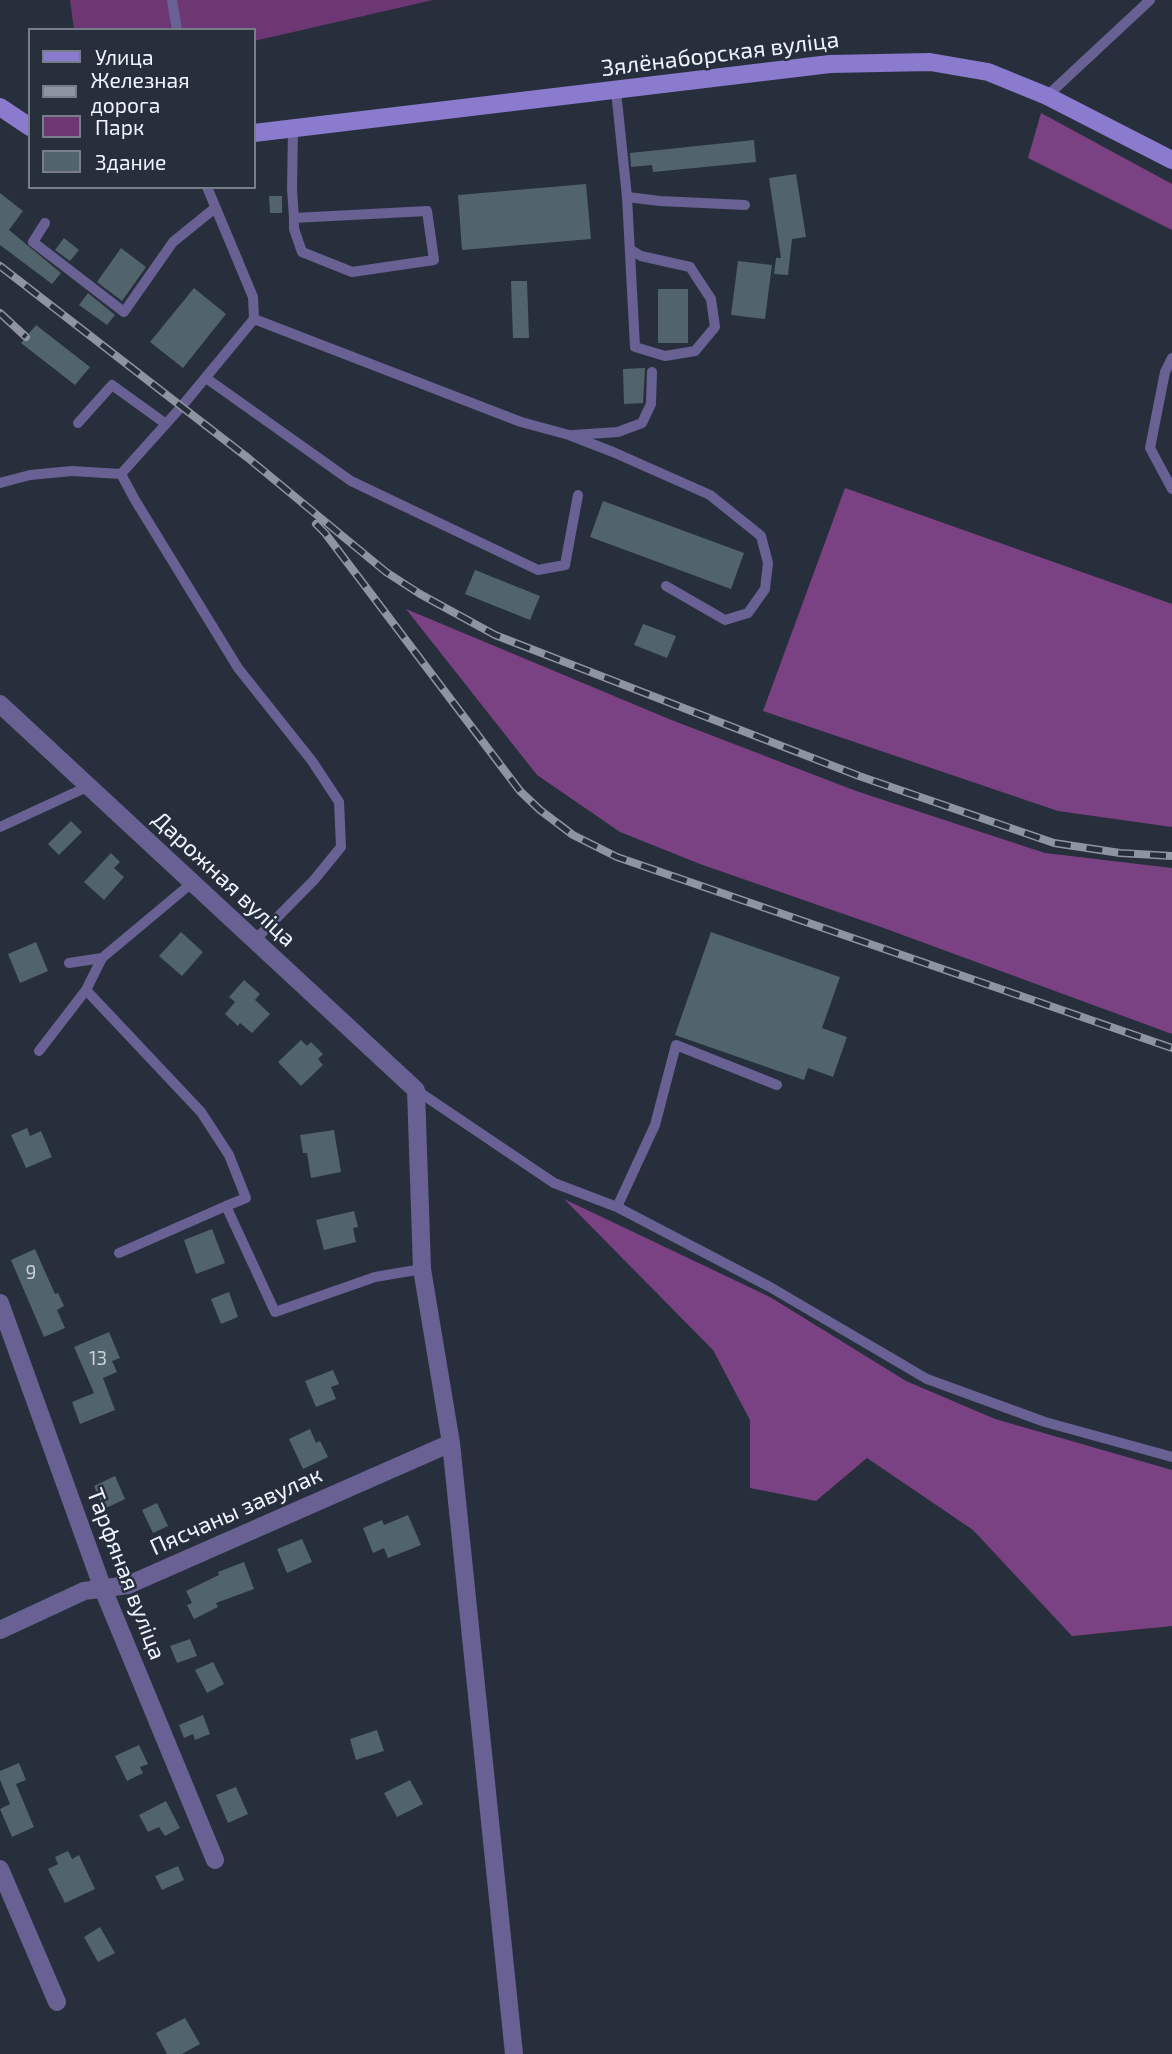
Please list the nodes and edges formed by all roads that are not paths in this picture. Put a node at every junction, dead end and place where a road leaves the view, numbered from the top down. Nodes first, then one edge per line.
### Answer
1 (172, 0) edge
2 (1150, 0) edge
3 (177, 28) edge
4 (616, 90) junction
5 (1047, 96) junction
6 (0, 107) edge
7 (28, 126) edge
8 (293, 129) junction
9 (256, 133) edge
10 (1172, 160) edge
11 (208, 189) edge
12 (627, 197) junction
13 (745, 205) dead end
14 (215, 208) junction
15 (294, 218) junction
16 (45, 223) dead end
17 (631, 250) junction
18 (254, 319) junction
19 (1172, 358) edge
20 (652, 372) dead end
21 (206, 378) junction
22 (78, 423) dead end
23 (166, 424) junction
24 (569, 435) junction
25 (121, 474) junction
26 (0, 483) edge
27 (1172, 489) edge
28 (578, 495) dead end
29 (666, 586) dead end
30 (0, 704) edge
31 (87, 787) junction
32 (0, 827) edge
33 (193, 882) junction
34 (254, 940) junction
35 (102, 958) junction
36 (69, 963) dead end
37 (86, 990) junction
38 (38, 1051) dead end
39 (777, 1085) dead end
40 (416, 1090) junction
41 (226, 1206) junction
42 (617, 1207) junction
43 (119, 1253) dead end
44 (422, 1269) junction
45 (0, 1303) edge
46 (451, 1443) junction
47 (1172, 1457) edge
48 (103, 1589) junction
49 (0, 1630) edge
50 (215, 1860) dead end
51 (0, 1869) edge
52 (57, 2003) dead end
53 (514, 2054) edge

1 - 3 lane
2 - 5 lane
4 - 5 main road, Зялёнаборская вуліца
4 - 8 main road, Зялёнаборская вуліца
4 - 12 lane
5 - 10 main road, Зялёнаборская вуліца
6 - 7 main road
8 - 9 main road, Зялёнаборская вуліца
8 - 15 lane
11 - 14 lane
12 - 13 lane
12 - 17 lane
14 - 16 lane
14 - 18 lane
15 - 15 lane
17 - 17 lane
18 - 21 lane
18 - 24 lane
19 - 27 lane
20 - 24 lane
21 - 23 lane
21 - 28 lane
22 - 23 lane
23 - 25 lane
24 - 29 lane
25 - 26 lane
25 - 34 lane
30 - 31 street, Дарожная вуліца
31 - 32 lane
31 - 33 street, Дарожная вуліца
33 - 34 street, Дарожная вуліца
33 - 35 lane
34 - 40 street, Дарожная вуліца
35 - 36 lane
35 - 37 lane
37 - 38 lane
37 - 41 lane
39 - 42 lane
40 - 42 lane
40 - 44 street
41 - 43 lane
41 - 44 lane
42 - 47 lane
44 - 46 street
45 - 48 street, Тарфяная вуліца
46 - 48 street, Пясчаны завулак
46 - 53 street
48 - 49 street, Пясчаны завулак
48 - 50 street, Тарфяная вуліца
51 - 52 street

